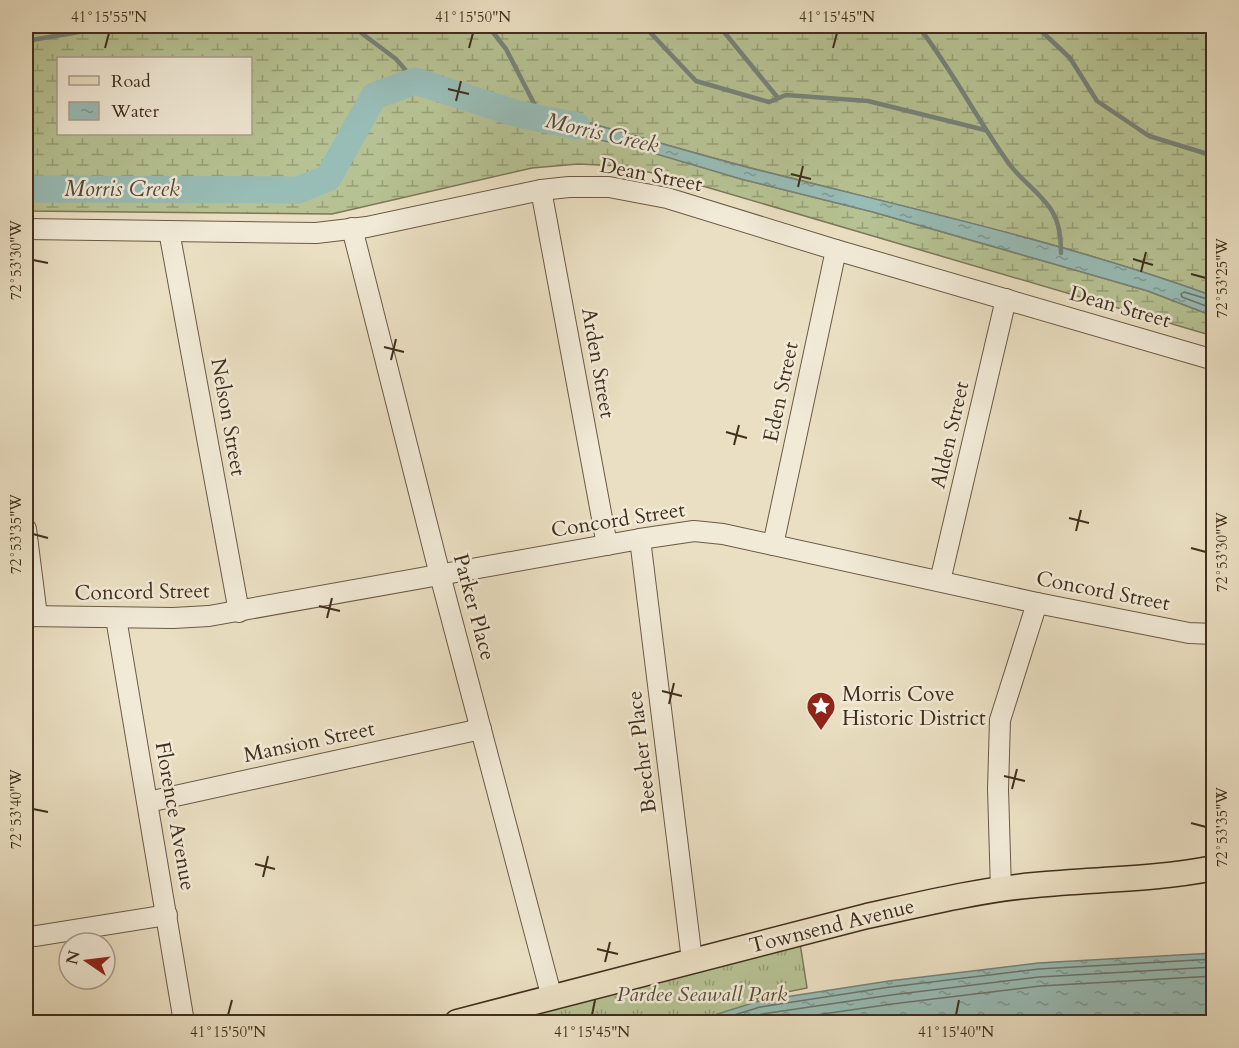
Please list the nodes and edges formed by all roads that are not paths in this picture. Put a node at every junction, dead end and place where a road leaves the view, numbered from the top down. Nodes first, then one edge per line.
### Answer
1 (541, 190) junction
2 (352, 228) junction
3 (26, 229) edge
4 (169, 231) junction
5 (837, 250) junction
6 (1006, 299) junction
7 (1214, 360) edge
8 (26, 529) edge
9 (640, 538) junction
10 (773, 544) junction
11 (607, 545) junction
12 (440, 575) junction
13 (940, 581) junction
14 (1037, 603) junction
15 (239, 612) junction
16 (31, 616) edge
17 (116, 618) junction
18 (1214, 634) edge
19 (481, 729) junction
20 (148, 802) junction
21 (1214, 868) edge
22 (1001, 890) junction
23 (167, 915) junction
24 (36, 936) dead end
25 (692, 960) junction
26 (552, 998) junction
27 (184, 1023) edge
28 (457, 1023) edge

1 - 2 street, Dean Street
1 - 5 street, Dean Street
1 - 11 street, Arden Street
2 - 4 street, Dean Street
2 - 12 street, Parker Place
3 - 4 street, Dean Street
4 - 15 street, Nelson Street
5 - 6 street, Dean Street
5 - 10 street, Eden Street
6 - 7 street, Dean Street
6 - 13 street, Alden Street
8 - 16 street
9 - 10 street, Concord Street
9 - 11 street, Concord Street
9 - 25 street, Beecher Place
10 - 13 street, Concord Street
11 - 12 street, Concord Street
12 - 15 street, Concord Street
12 - 19 street, Parker Place
13 - 14 street, Concord Street
14 - 18 street, Concord Street
14 - 22 street
15 - 17 street, Concord Street
16 - 17 street, Concord Street
17 - 20 street, Florence Avenue
19 - 20 street, Mansion Street
19 - 26 street, Parker Place
20 - 23 street, Florence Avenue
21 - 22 main road, Townsend Avenue
22 - 25 main road, Townsend Avenue
23 - 24 street
23 - 27 street, Florence Avenue
25 - 26 main road, Townsend Avenue
26 - 28 main road, Townsend Avenue

